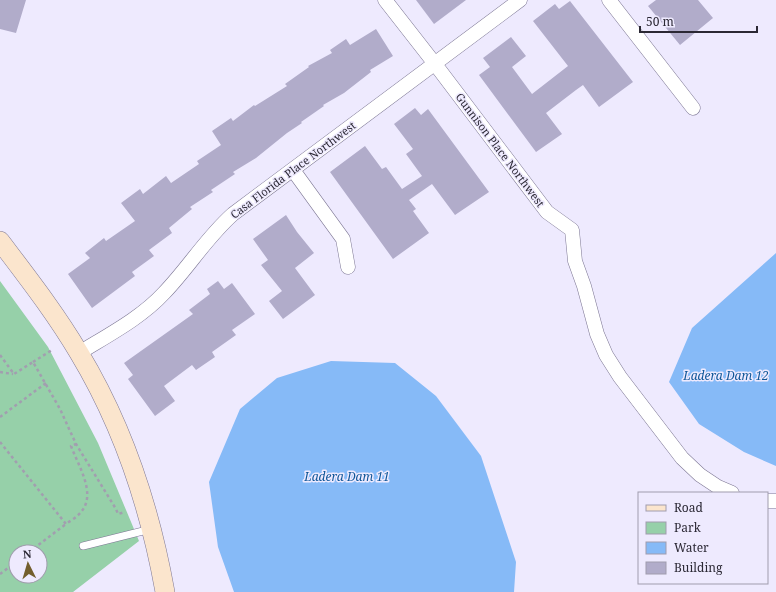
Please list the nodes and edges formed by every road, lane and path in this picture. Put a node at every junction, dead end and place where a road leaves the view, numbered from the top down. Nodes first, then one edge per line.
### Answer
1 (385, 0) edge
2 (520, 0) edge
3 (609, 0) edge
4 (435, 64) junction
5 (693, 108) dead end
6 (292, 170) junction
7 (0, 241) edge
8 (348, 267) dead end
9 (52, 350) dead end
10 (79, 353) junction
11 (0, 355) edge
12 (33, 362) junction
13 (0, 372) edge
14 (14, 374) junction
15 (46, 383) junction
16 (0, 417) edge
17 (0, 442) edge
18 (76, 444) junction
19 (730, 492) edge
20 (125, 512) dead end
21 (66, 524) junction
22 (152, 529) junction
23 (40, 544) edge
24 (83, 546) dead end
25 (165, 592) edge

1 - 4 street, Gunnison Place Northwest
2 - 4 street, Casa Florida Place Northwest
3 - 5 street
4 - 6 street, Casa Florida Place Northwest
4 - 19 street, Gunnison Place Northwest
6 - 8 street
6 - 10 street, Casa Florida Place Northwest
7 - 10 street
9 - 12 path
10 - 22 street
11 - 14 path
12 - 14 path
12 - 15 path
13 - 14 path
15 - 16 path
15 - 18 path
17 - 21 path
18 - 20 path
18 - 21 path
21 - 23 path
22 - 24 lane
22 - 25 street

